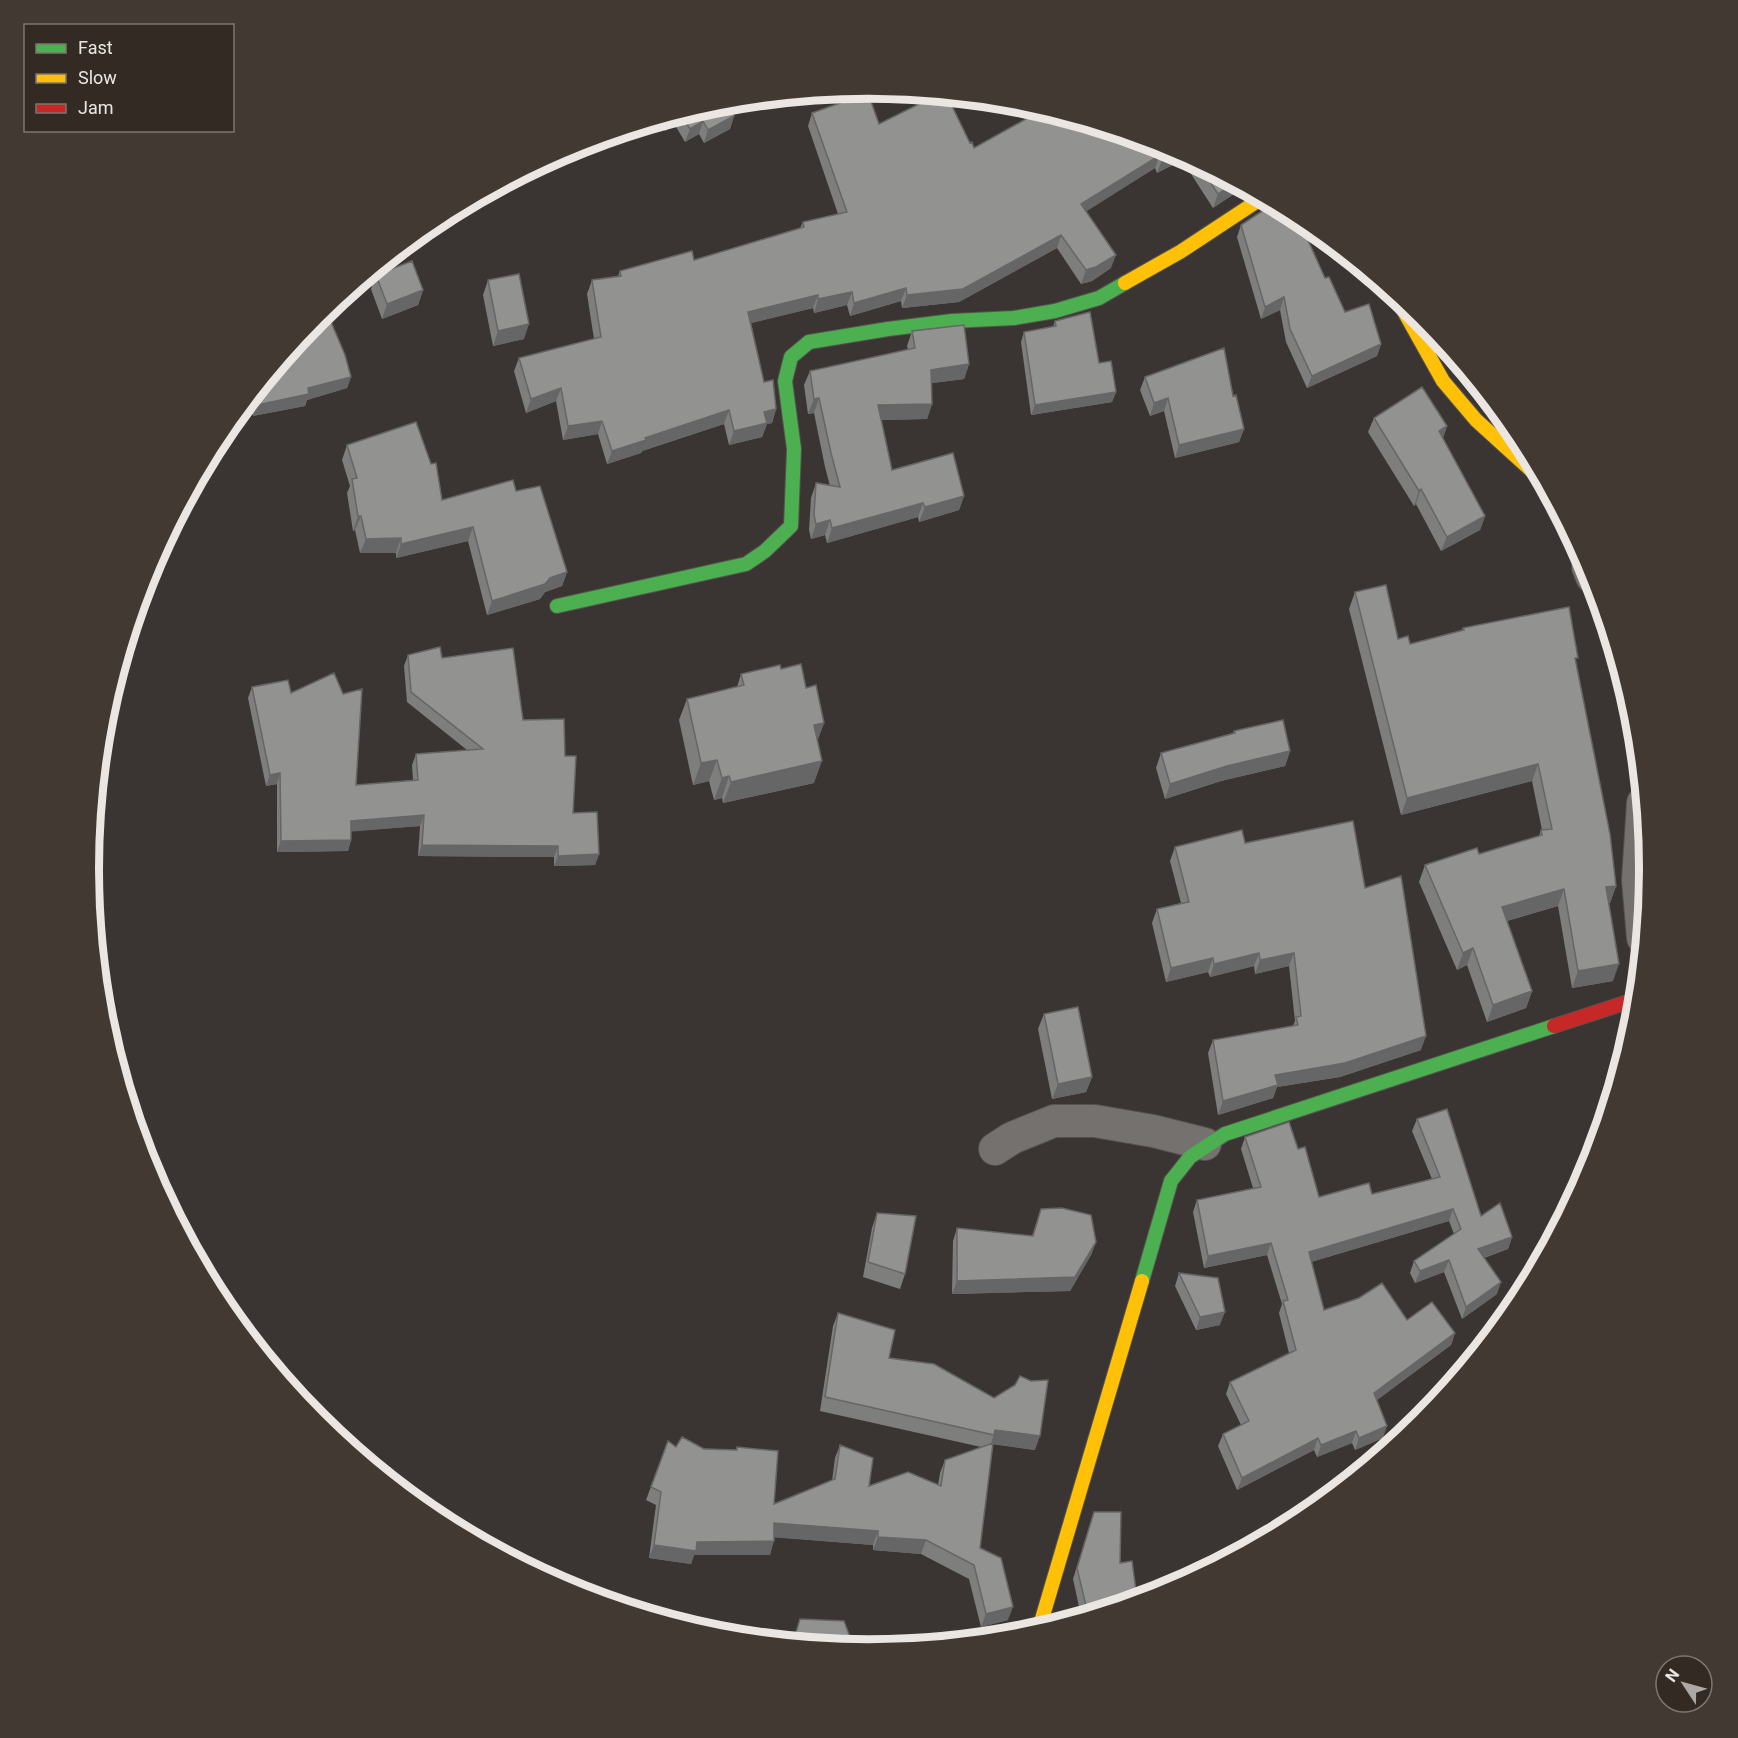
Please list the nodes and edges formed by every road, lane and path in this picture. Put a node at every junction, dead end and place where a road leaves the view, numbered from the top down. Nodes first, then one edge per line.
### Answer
1 (1255, 203) edge
2 (1410, 322) edge
3 (1522, 462) edge
4 (557, 606) dead end
5 (1639, 866) edge
6 (1638, 884) edge
7 (1627, 1002) edge
8 (1205, 1144) junction
9 (995, 1149) dead end
10 (1042, 1619) edge

1 - 4 street
2 - 3 street
5 - 6 street
7 - 8 street
8 - 9 street
8 - 10 street

